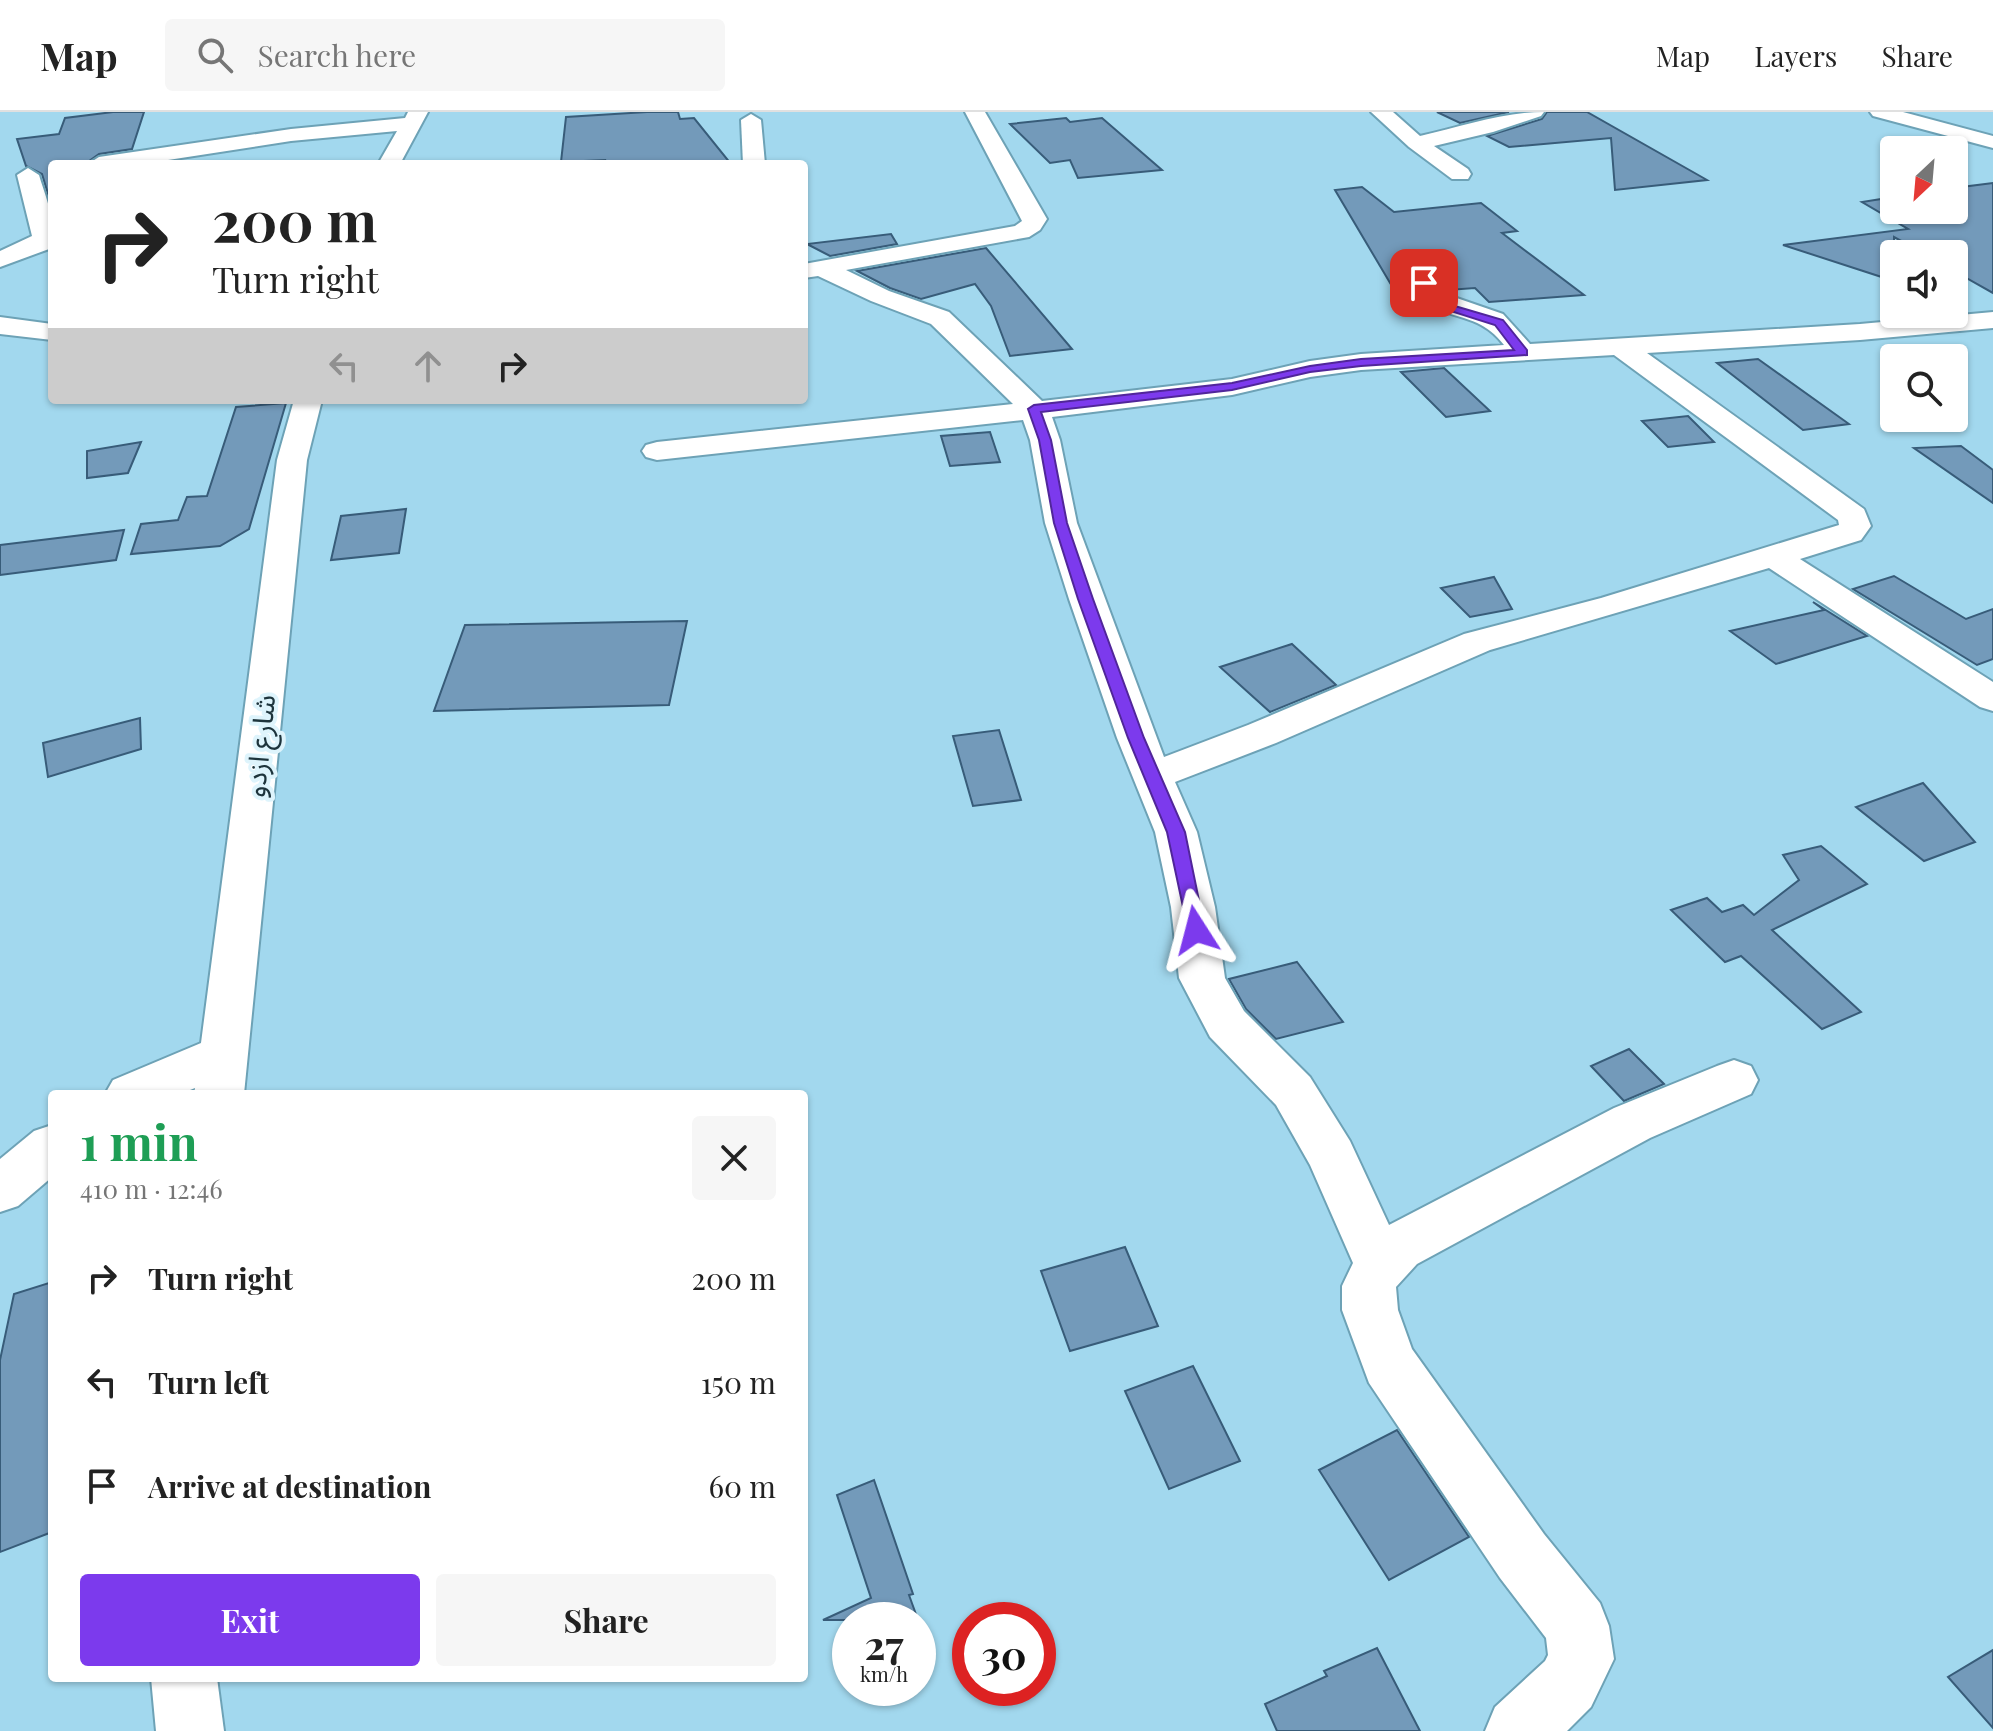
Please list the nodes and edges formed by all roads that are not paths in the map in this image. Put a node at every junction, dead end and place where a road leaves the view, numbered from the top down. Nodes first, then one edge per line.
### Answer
1 (975, 112) edge
2 (1381, 112) edge
3 (1534, 112) edge
4 (1880, 112) edge
5 (271, 116) dead end
6 (415, 118) edge
7 (751, 120) dead end
8 (291, 135) junction
9 (1993, 142) edge
10 (1416, 143) junction
11 (125, 160) edge
12 (391, 160) edge
13 (754, 160) edge
14 (48, 172) edge
15 (1460, 174) dead end
16 (28, 175) junction
17 (1, 179) edge
18 (0, 260) edge
19 (1422, 265) dead end
20 (812, 270) edge
21 (1993, 320) edge
22 (0, 325) edge
23 (48, 332) edge
24 (1621, 347) junction
25 (1523, 353) junction
26 (307, 404) edge
27 (1034, 409) junction
28 (657, 451) dead end
29 (1775, 557) junction
30 (1993, 699) edge
31 (1154, 775) junction
32 (222, 1074) edge
33 (1734, 1080) dead end
34 (148, 1090) edge
35 (1380, 1264) junction
36 (184, 1682) edge
37 (190, 1731) edge
38 (1519, 1731) edge

1 - 20 street
2 - 10 street
3 - 10 street
4 - 9 street
5 - 8 street
6 - 8 street
6 - 12 street
7 - 13 street
8 - 11 street
10 - 15 street
14 - 16 street
16 - 17 street
16 - 18 street
19 - 25 street
20 - 27 street
21 - 24 street
22 - 23 street
24 - 25 street
24 - 29 street
25 - 27 street
26 - 32 street, شارع ازدو
27 - 28 street
27 - 31 street
29 - 30 street
29 - 31 street
31 - 35 street
32 - 34 street
33 - 35 street
35 - 38 street
36 - 37 street

